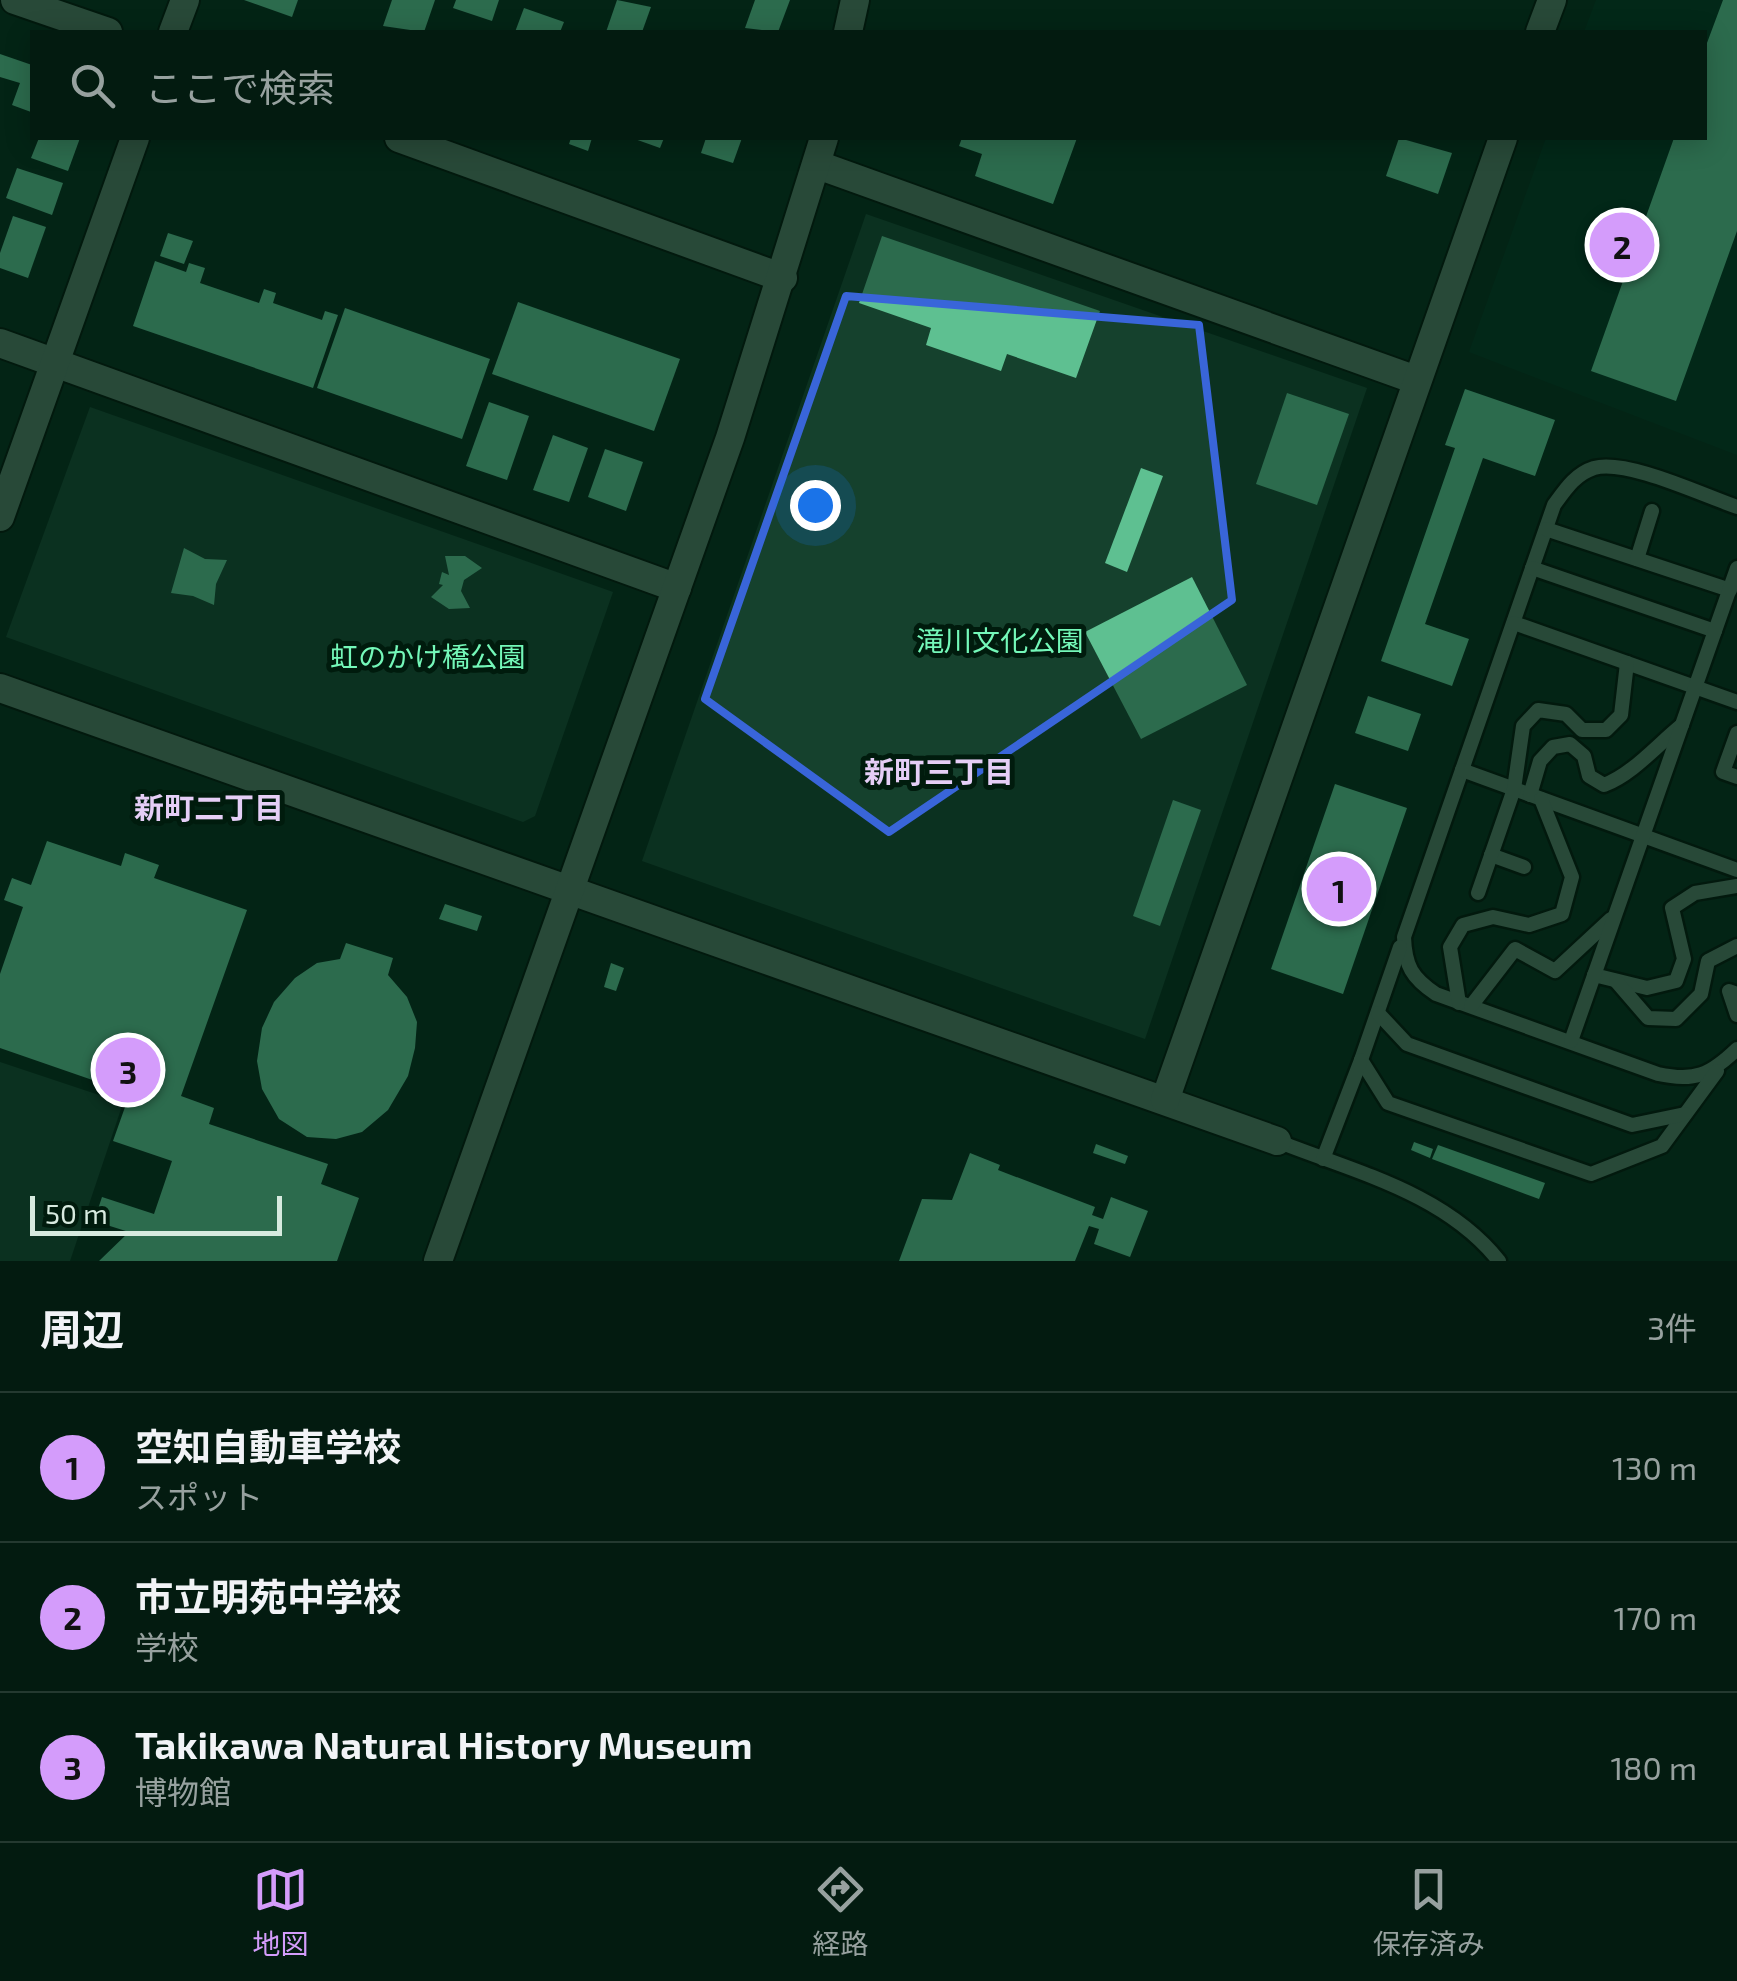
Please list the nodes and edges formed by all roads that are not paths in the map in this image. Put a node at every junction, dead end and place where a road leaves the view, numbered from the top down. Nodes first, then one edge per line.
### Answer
1 (15, 0) edge
2 (184, 0) edge
3 (855, 0) edge
4 (1552, 0) edge
5 (102, 30) edge
6 (174, 30) edge
7 (848, 30) edge
8 (1541, 30) edge
9 (135, 140) edge
10 (404, 140) edge
11 (1502, 140) edge
12 (821, 151) edge
13 (784, 278) junction
14 (0, 343) edge
15 (54, 363) junction
16 (1416, 380) junction
17 (1737, 507) edge
18 (1652, 511) dead end
19 (0, 517) edge
20 (1546, 529) junction
21 (1637, 559) junction
22 (1532, 568) junction
23 (1737, 568) edge
24 (677, 588) junction
25 (1730, 590) junction
26 (1514, 622) junction
27 (1715, 631) junction
28 (1628, 664) junction
29 (0, 688) edge
30 (1695, 688) junction
31 (1737, 701) edge
32 (1682, 725) junction
33 (1737, 732) edge
34 (1462, 770) junction
35 (1737, 777) edge
36 (1514, 790) junction
37 (1535, 797) junction
38 (1642, 835) junction
39 (1491, 854) junction
40 (1524, 867) dead end
41 (1737, 870) edge
42 (1737, 886) edge
43 (569, 890) junction
44 (1478, 893) dead end
45 (1615, 915) junction
46 (1404, 937) junction
47 (1737, 946) edge
48 (1594, 974) junction
49 (1616, 980) junction
50 (1737, 994) edge
51 (1465, 1005) junction
52 (1378, 1013) junction
53 (1737, 1015) edge
54 (1571, 1041) junction
55 (1737, 1050) edge
56 (1360, 1060) junction
57 (1724, 1062) junction
58 (1165, 1100) junction
59 (1686, 1114) junction
60 (1277, 1141) joint
61 (1322, 1159) junction
62 (438, 1261) edge
63 (1498, 1261) edge

1 - 5 street
2 - 6 street
3 - 7 street
4 - 8 street
9 - 15 street
10 - 13 street
11 - 16 street
12 - 13 street
12 - 16 street
13 - 24 street
14 - 15 street
15 - 19 street
15 - 24 street
16 - 58 street
17 - 20 lane
18 - 21 lane
20 - 21 lane
20 - 22 lane
21 - 25 lane
22 - 26 lane
22 - 27 lane
23 - 25 lane
24 - 43 street
25 - 27 lane
26 - 28 lane
26 - 34 lane
27 - 30 lane
28 - 30 lane
28 - 36 lane
29 - 43 street
30 - 31 lane
30 - 32 lane
32 - 37 lane
32 - 38 lane
33 - 35 lane
34 - 36 lane
34 - 46 lane
36 - 37 lane
36 - 39 lane
37 - 38 lane
37 - 51 lane
38 - 41 lane
38 - 45 lane
39 - 40 lane
39 - 44 lane
42 - 49 lane
43 - 58 street
43 - 62 street
45 - 48 lane
45 - 51 lane
46 - 51 lane
46 - 52 lane
47 - 49 lane
48 - 49 lane
48 - 54 lane
50 - 53 lane
51 - 54 lane
52 - 56 lane
52 - 59 lane
54 - 57 lane
55 - 57 lane
56 - 59 lane
56 - 61 lane
57 - 59 lane
58 - 60 street
60 - 61 lane
61 - 63 lane

